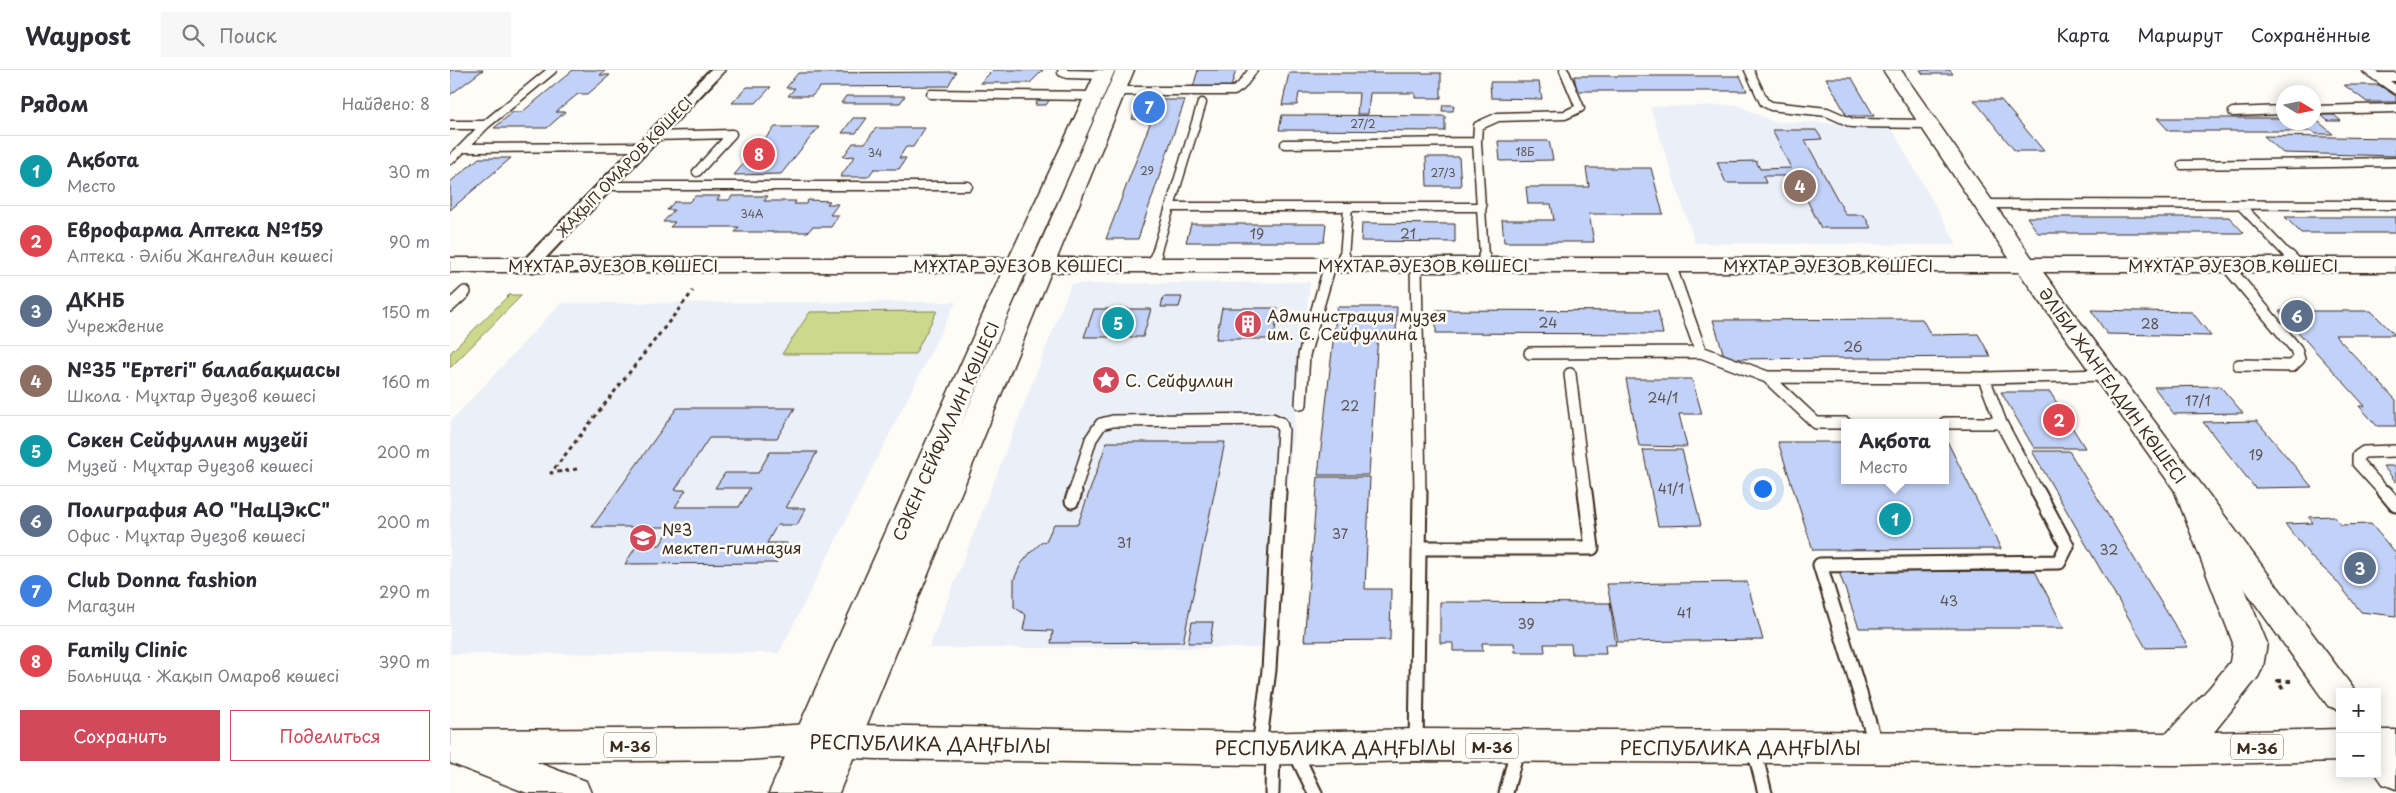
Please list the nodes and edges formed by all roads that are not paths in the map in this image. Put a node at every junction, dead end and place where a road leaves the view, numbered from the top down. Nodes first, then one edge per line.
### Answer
1 (552, 70) edge
2 (718, 70) edge
3 (1063, 70) edge
4 (1252, 70) edge
5 (1564, 70) edge
6 (1748, 70) edge
7 (1892, 70) edge
8 (2367, 70) edge
9 (2378, 77) junction
10 (2396, 77) edge
11 (1109, 80) edge
12 (2396, 90) edge
13 (931, 94) dead end
14 (1202, 104) dead end
15 (2396, 108) edge
16 (2276, 110) edge
17 (2321, 110) edge
18 (2233, 112) dead end
19 (1929, 124) junction
20 (450, 125) edge
21 (485, 126) junction
22 (654, 136) junction
23 (1477, 142) junction
24 (1285, 144) dead end
25 (642, 147) junction
26 (463, 148) junction
27 (450, 160) edge
28 (2396, 162) edge
29 (2182, 165) dead end
30 (697, 172) dead end
31 (605, 186) junction
32 (968, 186) dead end
33 (1985, 204) junction
34 (2241, 206) junction
35 (2396, 206) edge
36 (1170, 207) junction
37 (1482, 207) junction
38 (1348, 208) junction
39 (2025, 264) junction
40 (450, 265) edge
41 (529, 265) junction
42 (1030, 265) junction
43 (1152, 265) junction
44 (1336, 265) junction
45 (1416, 265) junction
46 (1670, 265) junction
47 (2396, 265) edge
48 (1485, 266) junction
49 (2226, 266) junction
50 (2299, 266) junction
51 (465, 292) dead end
52 (450, 306) edge
53 (1702, 352) junction
54 (1530, 353) dead end
55 (2239, 365) dead end
56 (1570, 374) dead end
57 (2106, 375) junction
58 (1767, 377) junction
59 (1984, 378) junction
60 (1301, 404) dead end
61 (1841, 423) edge
62 (1949, 423) edge
63 (2001, 424) junction
64 (2396, 451) edge
65 (2190, 492) junction
66 (1072, 501) dead end
67 (2396, 505) edge
68 (1419, 548) junction
69 (2336, 690) edge
70 (826, 741) junction
71 (2336, 745) edge
72 (1416, 746) junction
73 (1518, 746) junction
74 (2381, 746) edge
75 (2396, 746) edge
76 (450, 747) edge
77 (1753, 747) junction
78 (1274, 748) junction
79 (1877, 748) junction
80 (2174, 749) junction
81 (2381, 751) edge
82 (2396, 772) edge
83 (573, 793) edge
84 (787, 793) edge
85 (821, 793) edge
86 (1272, 793) edge
87 (1314, 793) edge
88 (1506, 793) edge
89 (1765, 793) edge

1 - 21 lane
2 - 22 street, ЖАҚЫП ОМАРОВ КӨШЕСІ
3 - 11 lane
4 - 11 lane
5 - 23 lane
6 - 19 lane
7 - 19 street, ӘЛІБИ ЖАНГЕЛДИН КӨШЕСІ
8 - 9 lane
9 - 10 lane
9 - 12 lane
11 - 13 lane
11 - 42 street, СӘКЕН СЕЙФУЛЛИН КӨШЕСІ
14 - 36 lane
15 - 17 lane
16 - 18 lane
19 - 33 street, ӘЛІБИ ЖАНГЕЛДИН КӨШЕСІ
20 - 21 lane
21 - 26 lane
22 - 25 street, ЖАҚЫП ОМАРОВ КӨШЕСІ
22 - 30 lane
23 - 24 lane
23 - 37 lane
25 - 26 lane
25 - 31 street, ЖАҚЫП ОМАРОВ КӨШЕСІ
26 - 27 lane
28 - 29 lane
31 - 32 lane
31 - 41 street, ЖАҚЫП ОМАРОВ КӨШЕСІ
33 - 34 lane
33 - 39 street, ӘЛІБИ ЖАНГЕЛДИН КӨШЕСІ
34 - 35 lane
34 - 50 lane
36 - 38 lane
36 - 43 lane
37 - 38 lane
37 - 48 lane
38 - 44 lane
39 - 46 street, МҰХТАР ӘУЕЗОВ КӨШЕСІ
39 - 49 street, МҰХТАР ӘУЕЗОВ КӨШЕСІ
39 - 57 street, ӘЛІБИ ЖАНГЕЛДИН КӨШЕСІ
40 - 41 street, МҰХТАР ӘУЕЗОВ КӨШЕСІ
41 - 42 street, МҰХТАР ӘУЕЗОВ КӨШЕСІ
42 - 43 street, МҰХТАР ӘУЕЗОВ КӨШЕСІ
42 - 70 street, СӘКЕН СЕЙФУЛЛИН КӨШЕСІ
43 - 44 street, МҰХТАР ӘУЕЗОВ КӨШЕСІ
44 - 45 street, МҰХТАР ӘУЕЗОВ КӨШЕСІ
44 - 60 lane
45 - 48 street, МҰХТАР ӘУЕЗОВ КӨШЕСІ
45 - 68 lane
46 - 48 street, МҰХТАР ӘУЕЗОВ КӨШЕСІ
46 - 53 lane
47 - 50 street, МҰХТАР ӘУЕЗОВ КӨШЕСІ
49 - 50 street, МҰХТАР ӘУЕЗОВ КӨШЕСІ
49 - 55 lane
51 - 52 lane
53 - 54 lane
53 - 58 lane
56 - 68 lane
57 - 59 lane
57 - 65 street, ӘЛІБИ ЖАНГЕЛДИН КӨШЕСІ
58 - 59 lane
58 - 61 lane
59 - 63 lane
62 - 63 lane
63 - 79 lane
64 - 67 lane
65 - 69 street, ӘЛІБИ ЖАНГЕЛДИН КӨШЕСІ
65 - 80 street
66 - 78 lane
68 - 72 lane
70 - 76 street, РЕСПУБЛИКА ДАҢҒЫЛЫ / M-36
70 - 78 street, РЕСПУБЛИКА ДАҢҒЫЛЫ / M-36
70 - 84 street, СӘКЕН СЕЙФУЛЛИН КӨШЕСІ
70 - 85 street, СӘКЕН СЕЙФУЛЛИН КӨШЕСІ
71 - 80 street, РЕСПУБЛИКА ДАҢҒЫЛЫ / M-36
72 - 73 street, РЕСПУБЛИКА ДАҢҒЫЛЫ / M-36
72 - 78 street, РЕСПУБЛИКА ДАҢҒЫЛЫ / M-36
73 - 77 street, РЕСПУБЛИКА ДАҢҒЫЛЫ / M-36
73 - 88 lane
74 - 75 street
76 - 83 street
77 - 79 street, РЕСПУБЛИКА ДАҢҒЫЛЫ / M-36
77 - 89 lane
78 - 86 lane
78 - 87 lane
79 - 80 street, РЕСПУБЛИКА ДАҢҒЫЛЫ / M-36
81 - 82 street

